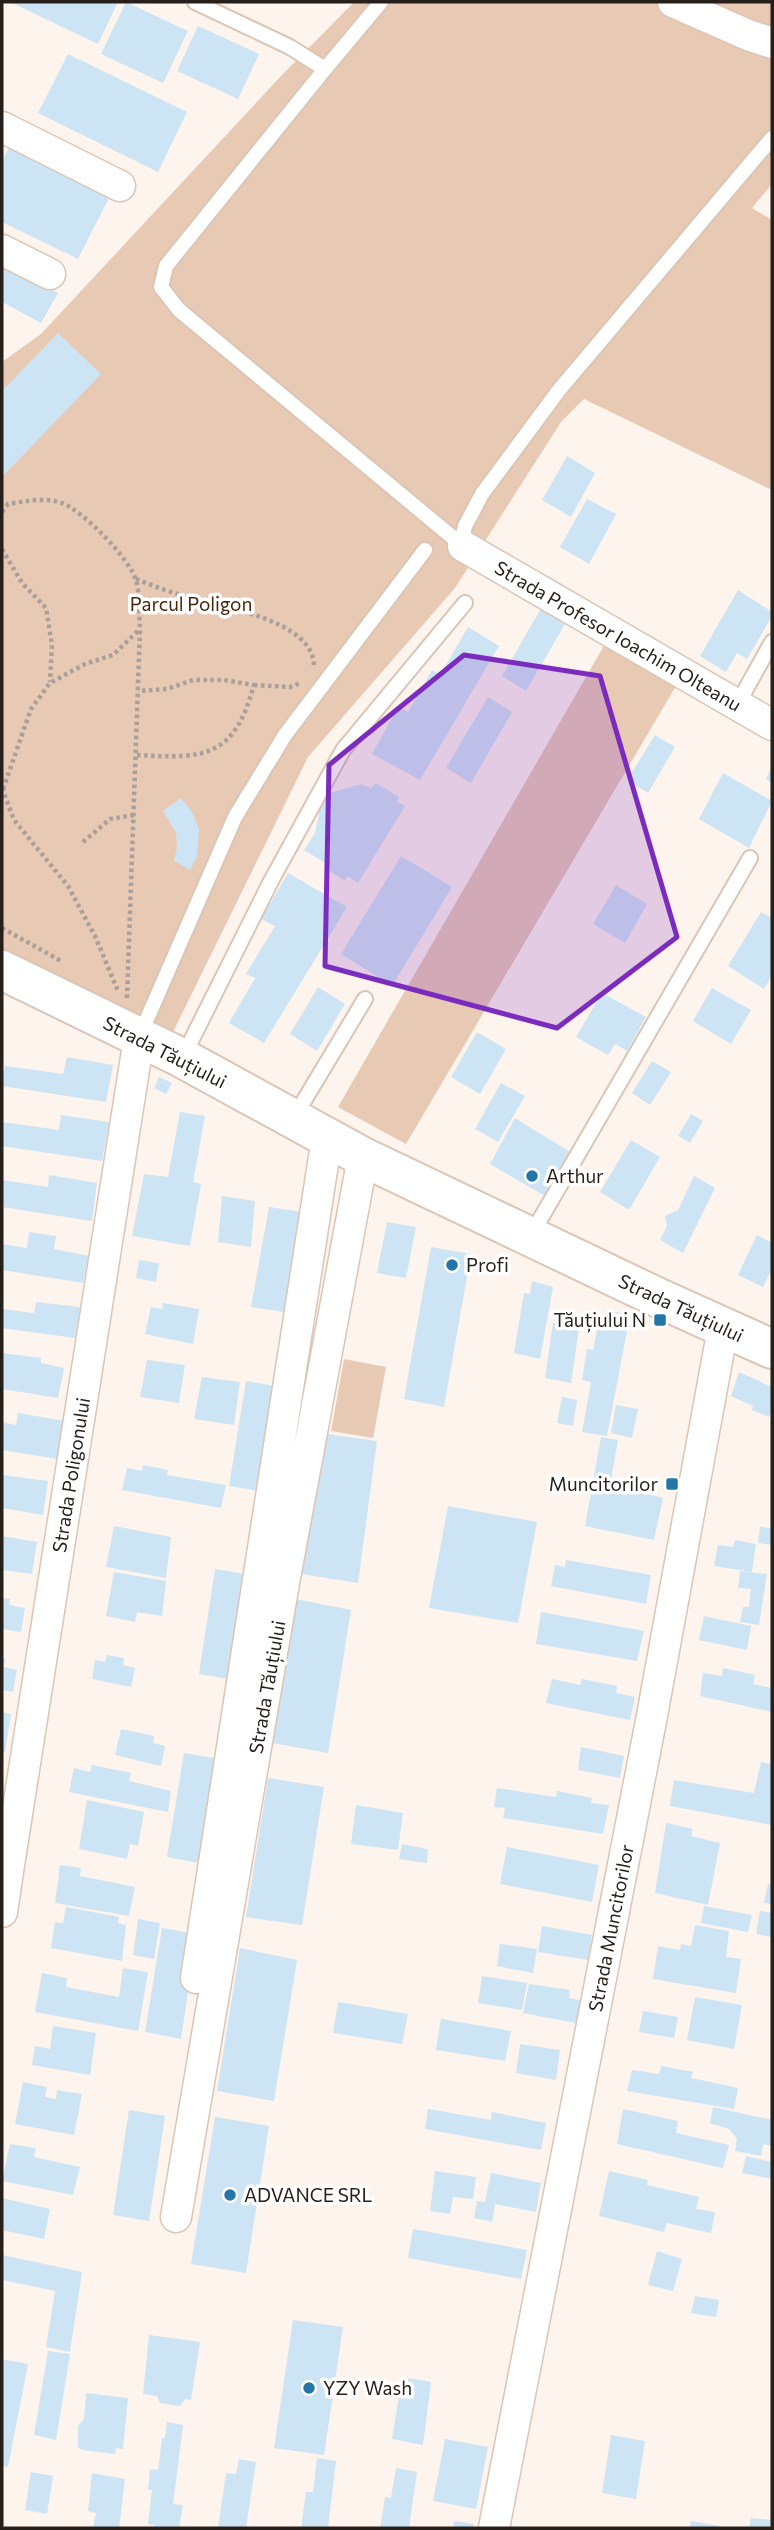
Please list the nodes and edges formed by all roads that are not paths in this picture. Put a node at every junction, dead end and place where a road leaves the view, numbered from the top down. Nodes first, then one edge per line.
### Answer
1 (195, 2) edge
2 (381, 2) edge
3 (673, 2) edge
4 (772, 43) edge
5 (325, 69) junction
6 (2, 127) edge
7 (772, 138) edge
8 (120, 186) dead end
9 (2, 250) edge
10 (50, 274) dead end
11 (463, 546) junction
12 (425, 550) dead end
13 (465, 603) dead end
14 (772, 642) edge
15 (737, 705) junction
16 (772, 725) edge
17 (750, 858) dead end
18 (2, 970) edge
19 (365, 999) dead end
20 (133, 1024) junction
21 (182, 1058) junction
22 (293, 1120) junction
23 (327, 1138) junction
24 (363, 1157) junction
25 (530, 1237) junction
26 (723, 1328) junction
27 (772, 1349) edge
28 (2, 1912) edge
29 (494, 2528) edge

1 - 5 lane
2 - 5 lane
3 - 4 street
5 - 11 lane
6 - 8 street
7 - 11 lane
9 - 10 street
11 - 15 street, Strada Profesor Ioachim Olteanu
12 - 20 lane
13 - 21 lane
14 - 15 lane
15 - 16 street, Strada Profesor Ioachim Olteanu
17 - 25 lane
18 - 20 main road, Strada Tăuțiului
19 - 22 lane
20 - 21 main road, Strada Tăuțiului
20 - 28 street, Strada Poligonului
21 - 22 main road, Strada Tăuțiului
22 - 23 main road, Strada Tăuțiului
23 - 24 main road, Strada Tăuțiului
23 - 24 street, Strada Tăuțiului
24 - 25 main road, Strada Tăuțiului
25 - 26 main road, Strada Tăuțiului
26 - 27 main road, Strada Tăuțiului
26 - 29 street, Strada Muncitorilor

